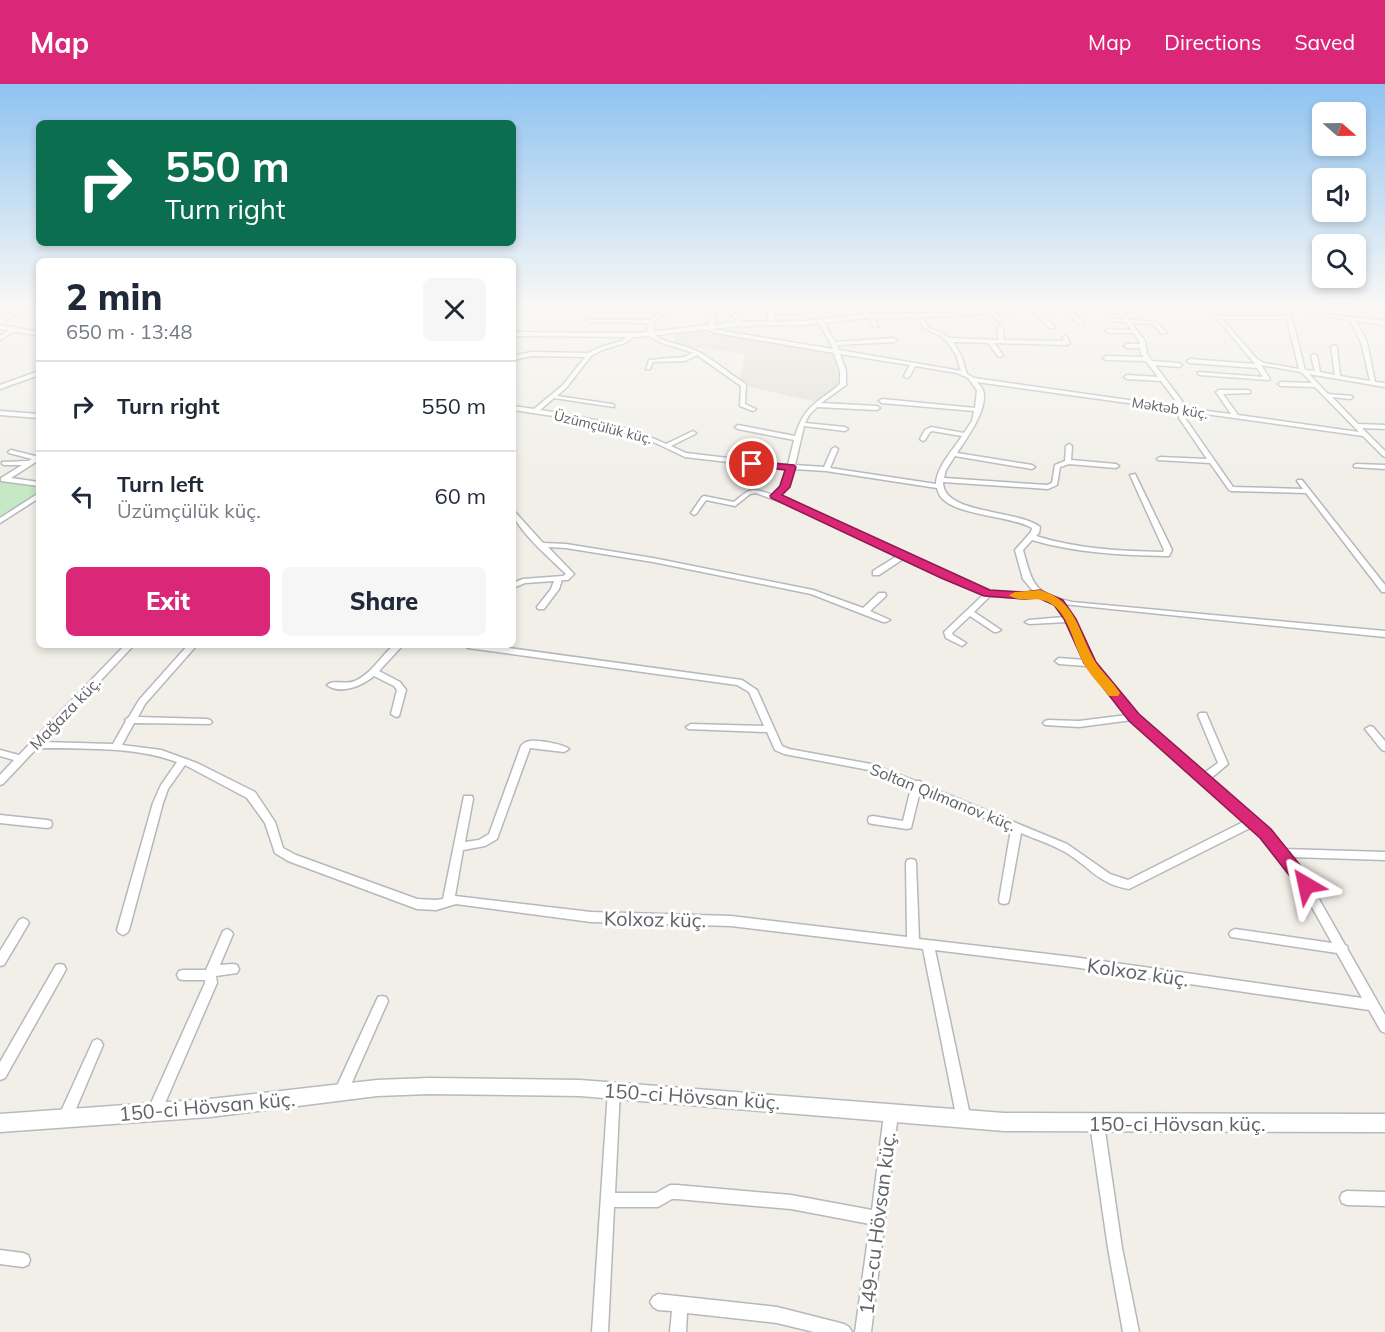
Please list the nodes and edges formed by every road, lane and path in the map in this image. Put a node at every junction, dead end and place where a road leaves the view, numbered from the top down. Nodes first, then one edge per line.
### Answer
1 (582, 363) edge
2 (650, 363) edge
3 (715, 363) edge
4 (840, 363) edge
5 (909, 363) edge
6 (961, 363) edge
7 (1151, 363) edge
8 (1171, 363) edge
9 (1256, 363) edge
10 (1257, 363) edge
11 (1300, 363) edge
12 (1316, 363) edge
13 (1336, 363) edge
14 (1370, 363) edge
15 (914, 364) junction
16 (1179, 364) dead end
17 (648, 368) dead end
18 (1302, 370) junction
19 (1200, 373) dead end
20 (36, 374) edge
21 (964, 374) junction
22 (1318, 374) junction
23 (908, 376) dead end
24 (1127, 377) dead end
25 (1338, 378) junction
26 (1163, 379) junction
27 (974, 380) junction
28 (1281, 384) dead end
29 (1373, 384) junction
30 (1315, 385) junction
31 (1385, 386) edge
32 (0, 387) edge
33 (1248, 392) dead end
34 (1325, 395) junction
35 (555, 397) junction
36 (1350, 397) dead end
37 (882, 401) dead end
38 (817, 405) junction
39 (612, 406) dead end
40 (516, 408) edge
41 (878, 408) dead end
42 (753, 409) dead end
43 (537, 410) junction
44 (979, 410) junction
45 (1181, 410) junction
46 (0, 413) edge
47 (36, 416) edge
48 (1237, 418) junction
49 (802, 424) junction
50 (1357, 426) junction
51 (738, 427) dead end
52 (1385, 427) edge
53 (844, 429) dead end
54 (693, 432) dead end
55 (967, 435) junction
56 (1366, 435) junction
57 (795, 438) junction
58 (923, 439) dead end
59 (666, 446) junction
60 (1069, 446) dead end
61 (836, 449) dead end
62 (11, 452) dead end
63 (953, 454) junction
64 (1385, 455) edge
65 (36, 457) edge
66 (36, 458) edge
67 (1160, 459) dead end
68 (1212, 461) junction
69 (1068, 462) junction
70 (4, 463) dead end
71 (29, 463) junction
72 (1116, 466) dead end
73 (1356, 466) dead end
74 (791, 467) junction
75 (1032, 467) dead end
76 (1385, 467) edge
77 (826, 469) junction
78 (1133, 475) dead end
79 (2, 479) edge
80 (1300, 481) dead end
81 (36, 484) edge
82 (939, 484) junction
83 (1231, 489) junction
84 (1308, 491) junction
85 (775, 496) junction
86 (36, 497) edge
87 (1238, 499) dead end
88 (694, 513) dead end
89 (516, 516) edge
90 (0, 521) edge
91 (1030, 537) junction
92 (542, 545) junction
93 (902, 556) junction
94 (876, 573) dead end
95 (559, 579) junction
96 (516, 583) edge
97 (1385, 590) edge
98 (988, 594) junction
99 (1040, 594) junction
100 (882, 595) dead end
101 (1059, 603) junction
102 (541, 607) dead end
103 (865, 611) junction
104 (969, 612) junction
105 (1070, 619) junction
106 (886, 620) dead end
107 (1029, 622) dead end
108 (997, 630) dead end
109 (1385, 634) edge
110 (962, 643) dead end
111 (127, 648) edge
112 (190, 648) edge
113 (396, 648) edge
114 (490, 648) edge
115 (1059, 661) dead end
116 (1090, 663) junction
117 (373, 672) junction
118 (331, 685) dead end
119 (396, 714) dead end
120 (1203, 715) dead end
121 (1134, 717) junction
122 (130, 720) junction
123 (207, 722) dead end
124 (1048, 723) dead end
125 (691, 727) dead end
126 (769, 729) junction
127 (1370, 729) dead end
128 (36, 744) junction
129 (116, 747) junction
130 (1385, 748) edge
131 (564, 749) dead end
132 (0, 753) edge
133 (22, 759) junction
134 (183, 761) junction
135 (1204, 778) junction
136 (0, 781) edge
137 (917, 784) junction
138 (468, 799) dead end
139 (0, 819) edge
140 (873, 820) dead end
141 (1253, 822) junction
142 (47, 824) dead end
143 (1017, 827) junction
144 (460, 846) junction
145 (1282, 853) junction
146 (1385, 856) edge
147 (911, 863) dead end
148 (1004, 900) dead end
149 (448, 902) junction
150 (23, 923) dead end
151 (123, 930) dead end
152 (227, 934) dead end
153 (1235, 934) dead end
154 (913, 943) junction
155 (928, 945) junction
156 (1343, 949) junction
157 (0, 961) edge
158 (60, 969) dead end
159 (233, 969) dead end
160 (211, 973) junction
161 (183, 975) dead end
162 (382, 1001) dead end
163 (1373, 1005) junction
164 (1384, 1023) edge
165 (98, 1045) dead end
166 (0, 1074) edge
167 (614, 1090) junction
168 (341, 1092) junction
169 (154, 1112) junction
170 (891, 1114) junction
171 (64, 1118) junction
172 (964, 1120) junction
173 (0, 1123) edge
174 (1385, 1123) edge
175 (1097, 1124) junction
176 (1347, 1198) dead end
177 (1385, 1199) edge
178 (608, 1200) junction
179 (877, 1218) junction
180 (0, 1257) edge
181 (23, 1260) dead end
182 (658, 1302) dead end
183 (680, 1304) junction
184 (600, 1332) edge
185 (678, 1332) edge
186 (844, 1332) edge
187 (863, 1332) edge
188 (1131, 1332) edge

1 - 35 street
2 - 17 street
3 - 42 street
4 - 38 street
5 - 15 street
6 - 21 street
7 - 26 street
8 - 16 street
9 - 19 street
10 - 18 street
11 - 18 street
12 - 22 street
13 - 25 street
14 - 29 street
15 - 21 street
15 - 23 street
18 - 22 street
18 - 30 street
20 - 32 street
21 - 27 street
22 - 25 street
24 - 26 street
25 - 29 street
26 - 45 street
27 - 44 street
27 - 45 street, Məktəb küç.
28 - 30 street
29 - 31 street
30 - 34 street
33 - 48 street
34 - 36 street
34 - 50 street
35 - 39 street
35 - 43 street
37 - 44 street
38 - 41 street
38 - 49 street
40 - 43 street, Üzümçülük küç.
43 - 59 street, Üzümçülük küç.
44 - 55 street
45 - 48 street, Məktəb küç.
45 - 68 street
46 - 47 street
48 - 56 street, Məktəb küç.
49 - 53 street
49 - 57 street
50 - 52 street
50 - 56 street
51 - 57 street
54 - 59 street
55 - 58 street
55 - 63 street
56 - 64 street
57 - 74 street
59 - 74 street, Üzümçülük küç.
60 - 69 street
61 - 77 street
62 - 65 street
63 - 75 street
63 - 82 street
66 - 71 street
67 - 68 street
68 - 83 street
69 - 72 street
69 - 82 street, Üzümçülük küç.
70 - 71 street
71 - 79 street
73 - 76 street
74 - 77 street, Üzümçülük küç.
74 - 85 street
77 - 82 street, Üzümçülük küç.
78 - 91 street
79 - 81 street
80 - 84 street
82 - 91 street
83 - 84 street
83 - 87 street
84 - 97 street
85 - 88 street
85 - 93 street
86 - 90 street
89 - 92 street
91 - 99 street
92 - 95 street
92 - 103 street
93 - 94 street
93 - 98 street
95 - 96 street
95 - 102 street
98 - 99 street
98 - 104 street
99 - 101 street
100 - 103 street
101 - 105 street
101 - 109 street
103 - 106 street
104 - 108 street
104 - 110 street
105 - 107 street
105 - 116 street
111 - 128 street, Mağaza küç.
112 - 122 street
113 - 117 street
114 - 126 street, Soltan Qılmanov küç.
115 - 116 street
116 - 121 street
117 - 118 street
117 - 119 street
120 - 135 street
121 - 124 street
121 - 135 street
122 - 123 street
122 - 129 street
125 - 126 street
126 - 137 street, Soltan Qılmanov küç.
127 - 130 street
128 - 129 street, Kolxoz küç.
128 - 133 street, Mağaza küç.
129 - 134 street, Kolxoz küç.
131 - 144 street
132 - 133 street
133 - 136 street, Mağaza küç.
134 - 149 street, Kolxoz küç.
134 - 151 street
135 - 141 street
137 - 140 street
137 - 143 street, Soltan Qılmanov küç.
138 - 144 street
139 - 142 street
141 - 143 street, Soltan Qılmanov küç.
141 - 145 street
143 - 148 street
144 - 149 street
145 - 146 street
145 - 156 street
147 - 154 street
149 - 154 street, Kolxoz küç.
150 - 157 street
152 - 160 street
153 - 156 street
154 - 155 street, Kolxoz küç.
155 - 163 street, Kolxoz küç.
155 - 172 street
156 - 163 street
158 - 166 street
159 - 160 street
160 - 161 street
160 - 169 street
162 - 168 street
163 - 164 street
165 - 171 street
167 - 168 street, 150-ci Hövsan küç.
167 - 170 street, 150-ci Hövsan küç.
167 - 178 street
168 - 169 street, 150-ci Hövsan küç.
169 - 171 street, 150-ci Hövsan küç.
170 - 172 street, 150-ci Hövsan küç.
170 - 179 street, 149-cu Hövsan küç.
171 - 173 street, 150-ci Hövsan küç.
172 - 175 street, 150-ci Hövsan küç.
174 - 175 street, 150-ci Hövsan küç.
175 - 188 street
176 - 177 street
178 - 179 street
178 - 184 street
179 - 187 street, 149-cu Hövsan küç.
180 - 181 street
182 - 183 street
183 - 185 street
183 - 186 street

